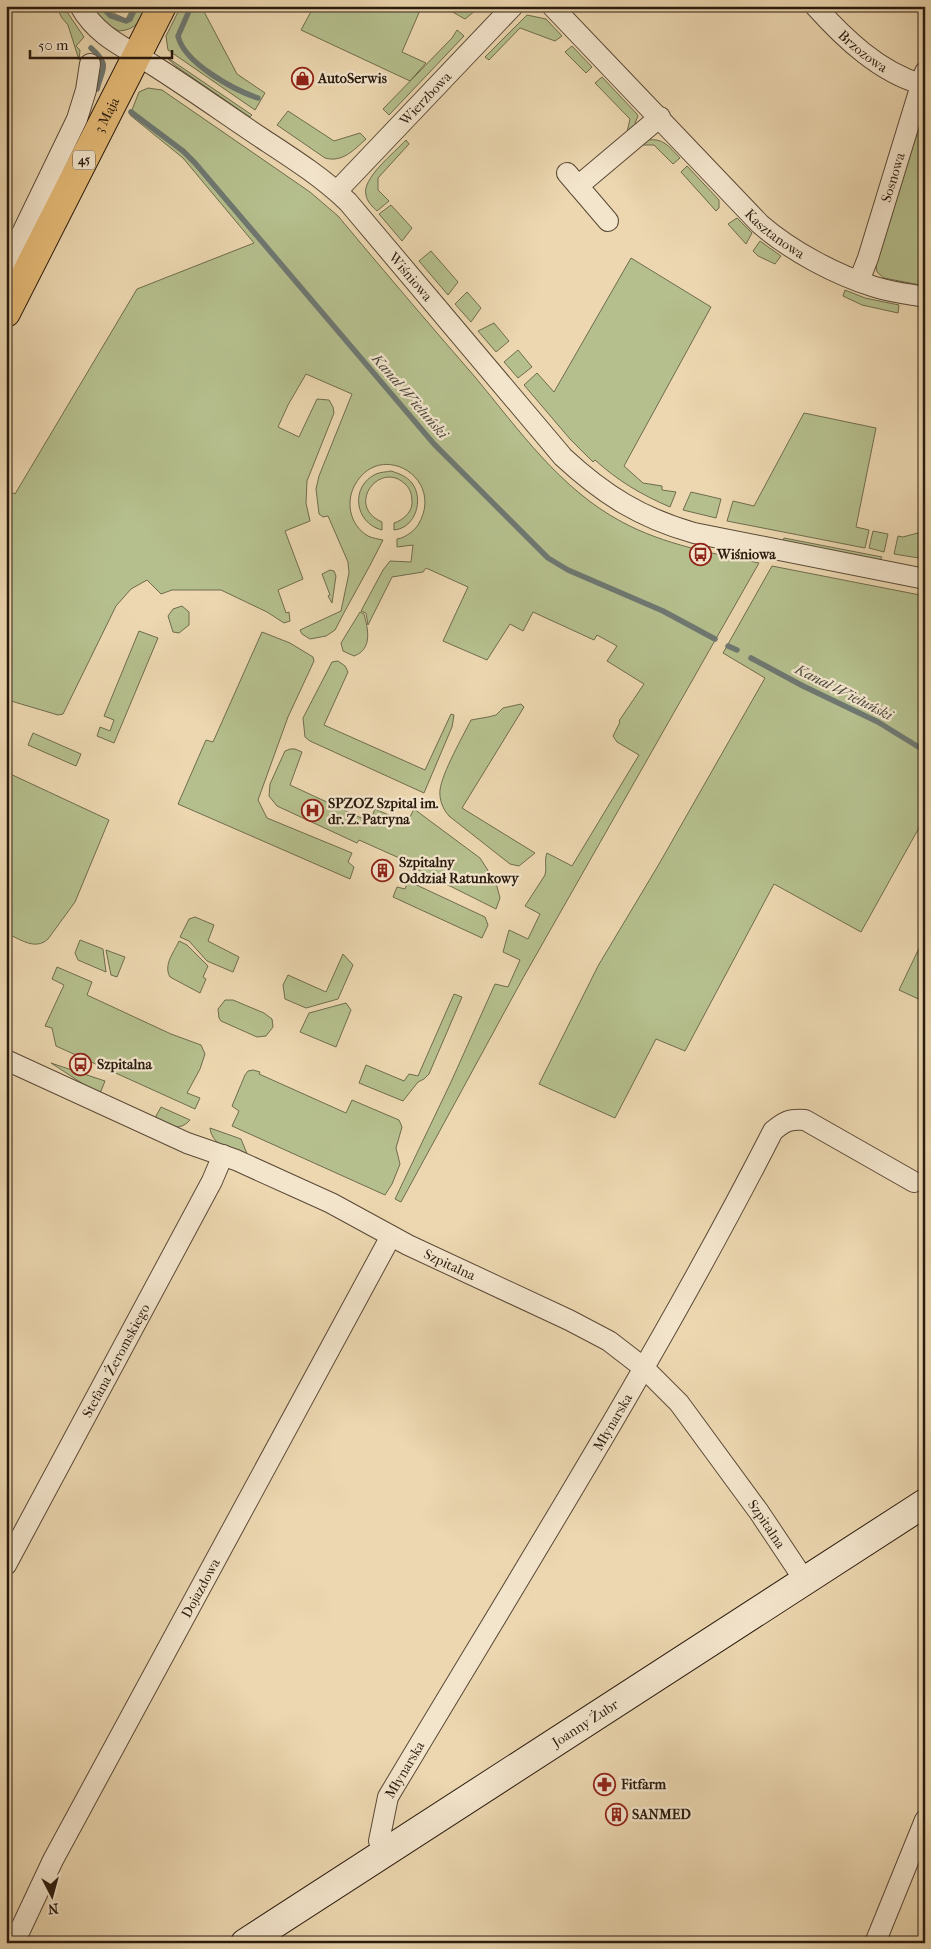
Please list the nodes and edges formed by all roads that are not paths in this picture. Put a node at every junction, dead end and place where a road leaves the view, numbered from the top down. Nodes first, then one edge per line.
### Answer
1 (80, 6) edge
2 (162, 6) edge
3 (512, 6) edge
4 (552, 6) edge
5 (815, 6) edge
6 (137, 56) junction
7 (90, 64) dead end
8 (923, 78) edge
9 (660, 117) junction
10 (337, 191) junction
11 (608, 221) dead end
12 (6, 266) edge
13 (859, 282) junction
14 (925, 297) edge
15 (8, 306) edge
16 (925, 579) edge
17 (6, 1060) edge
18 (223, 1155) junction
19 (914, 1182) dead end
20 (391, 1236) junction
21 (644, 1368) junction
22 (925, 1503) edge
23 (6, 1565) edge
24 (804, 1581) junction
25 (925, 1820) edge
26 (384, 1852) junction
27 (14, 1943) edge
28 (245, 1943) edge
29 (875, 1943) edge

1 - 6 street, Wiśniowa
2 - 6 main road, 3 Maja / 45
3 - 10 street, Wierzbowa
4 - 9 street, Kasztanowa
5 - 8 street, Brzozowa
6 - 10 street, Wiśniowa
6 - 15 main road, 3 Maja / 45
7 - 12 street, 3 Maja
8 - 13 street, Sosnowa
9 - 11 street
9 - 13 street, Kasztanowa
10 - 16 street, Wiśniowa
13 - 14 street, Kasztanowa
17 - 18 street, Szpitalna
18 - 20 street, Szpitalna
18 - 23 street, Stefana Żeromskiego
19 - 21 street, Młynarska
20 - 21 street, Szpitalna
20 - 27 street, Dojazdowa
21 - 24 street, Szpitalna
21 - 26 street, Młynarska
22 - 24 street, Joanny Żubr
24 - 26 street, Joanny Żubr
25 - 29 street
26 - 28 street, Joanny Żubr

